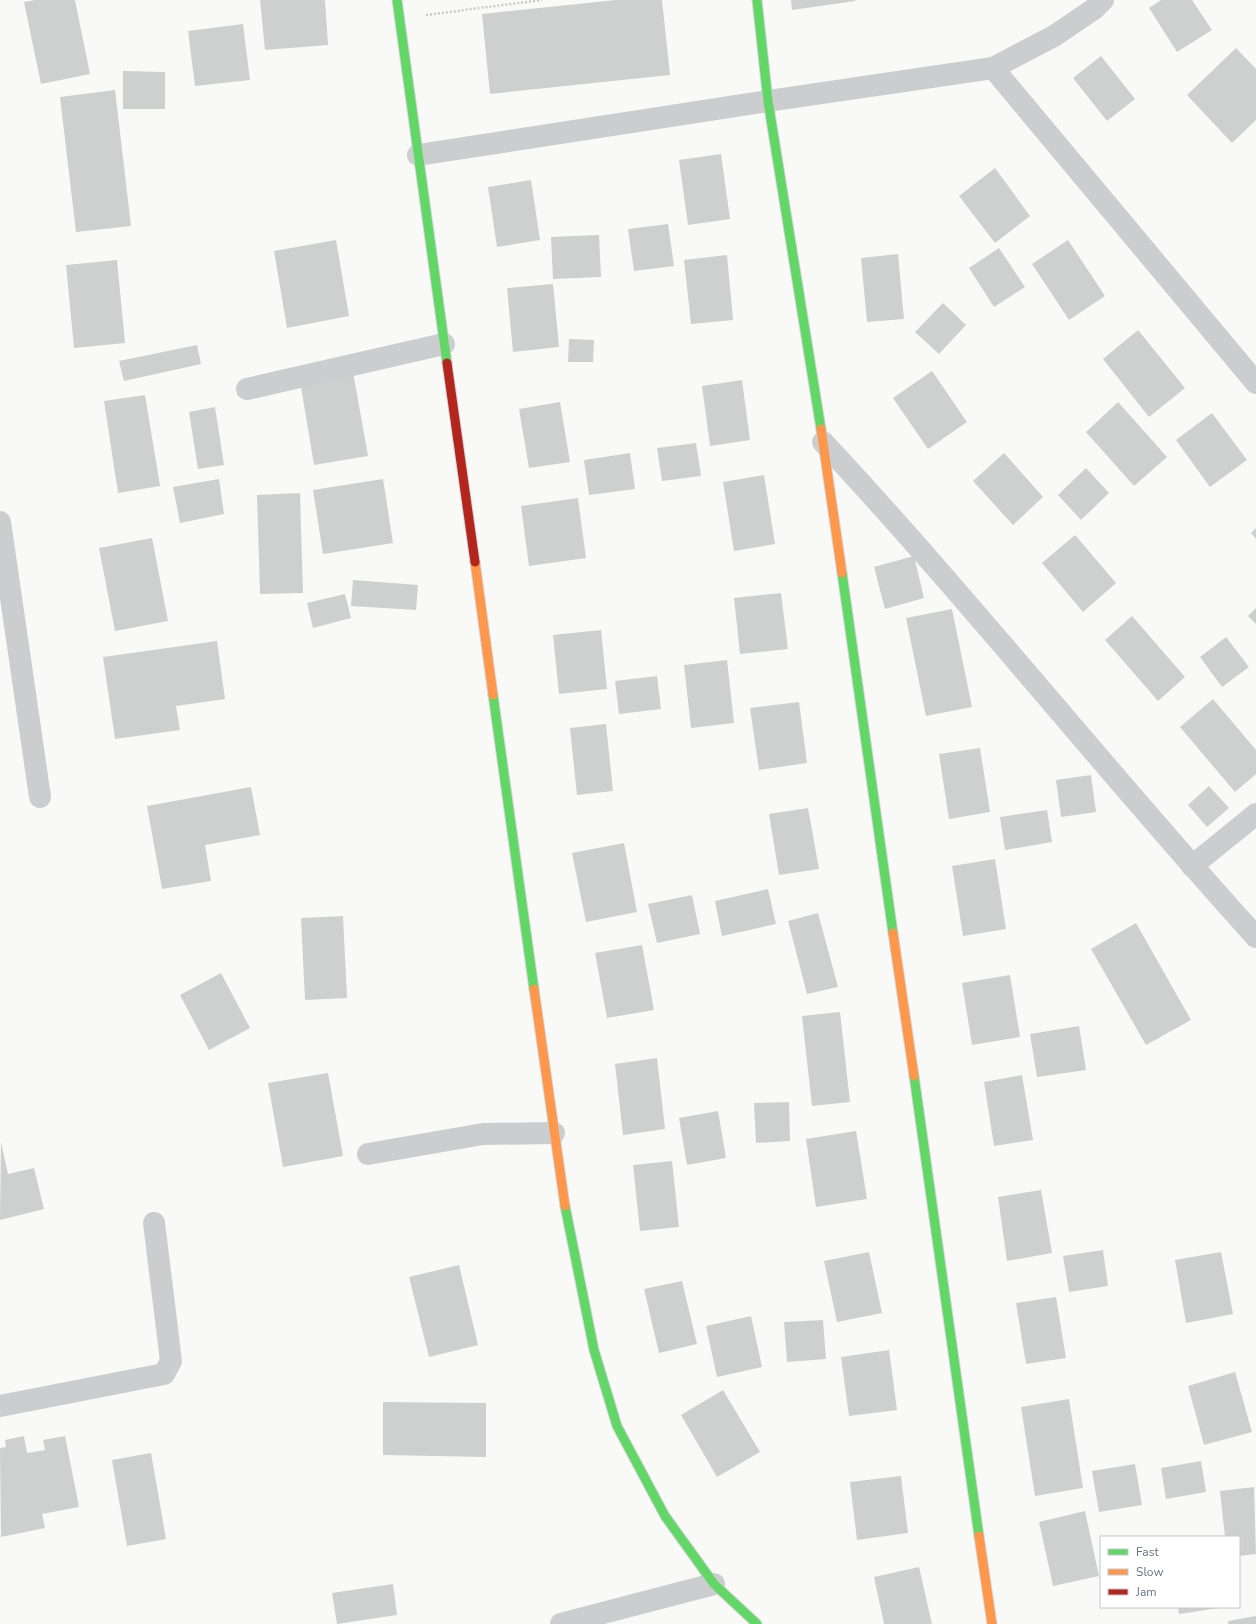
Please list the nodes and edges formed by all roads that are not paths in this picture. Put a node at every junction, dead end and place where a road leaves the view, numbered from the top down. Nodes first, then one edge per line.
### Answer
1 (397, 0) edge
2 (757, 0) edge
3 (1103, 0) edge
4 (993, 68) junction
5 (768, 101) junction
6 (418, 155) junction
7 (444, 344) junction
8 (1256, 383) edge
9 (248, 390) dead end
10 (823, 442) junction
11 (0, 522) edge
12 (40, 797) dead end
13 (1256, 814) edge
14 (1192, 866) junction
15 (1256, 937) edge
16 (554, 1133) junction
17 (368, 1154) dead end
18 (154, 1223) dead end
19 (0, 1406) edge
20 (714, 1584) junction
21 (560, 1624) edge
22 (757, 1624) edge
23 (992, 1624) edge

1 - 6 street
2 - 5 street
3 - 4 street
4 - 5 street
4 - 8 street
5 - 6 street
5 - 10 street
6 - 7 street
7 - 9 street
7 - 16 street
10 - 14 street
10 - 23 street
11 - 12 street
13 - 14 street
14 - 15 street
16 - 17 street
16 - 20 street
18 - 19 street
20 - 21 street
20 - 22 street

